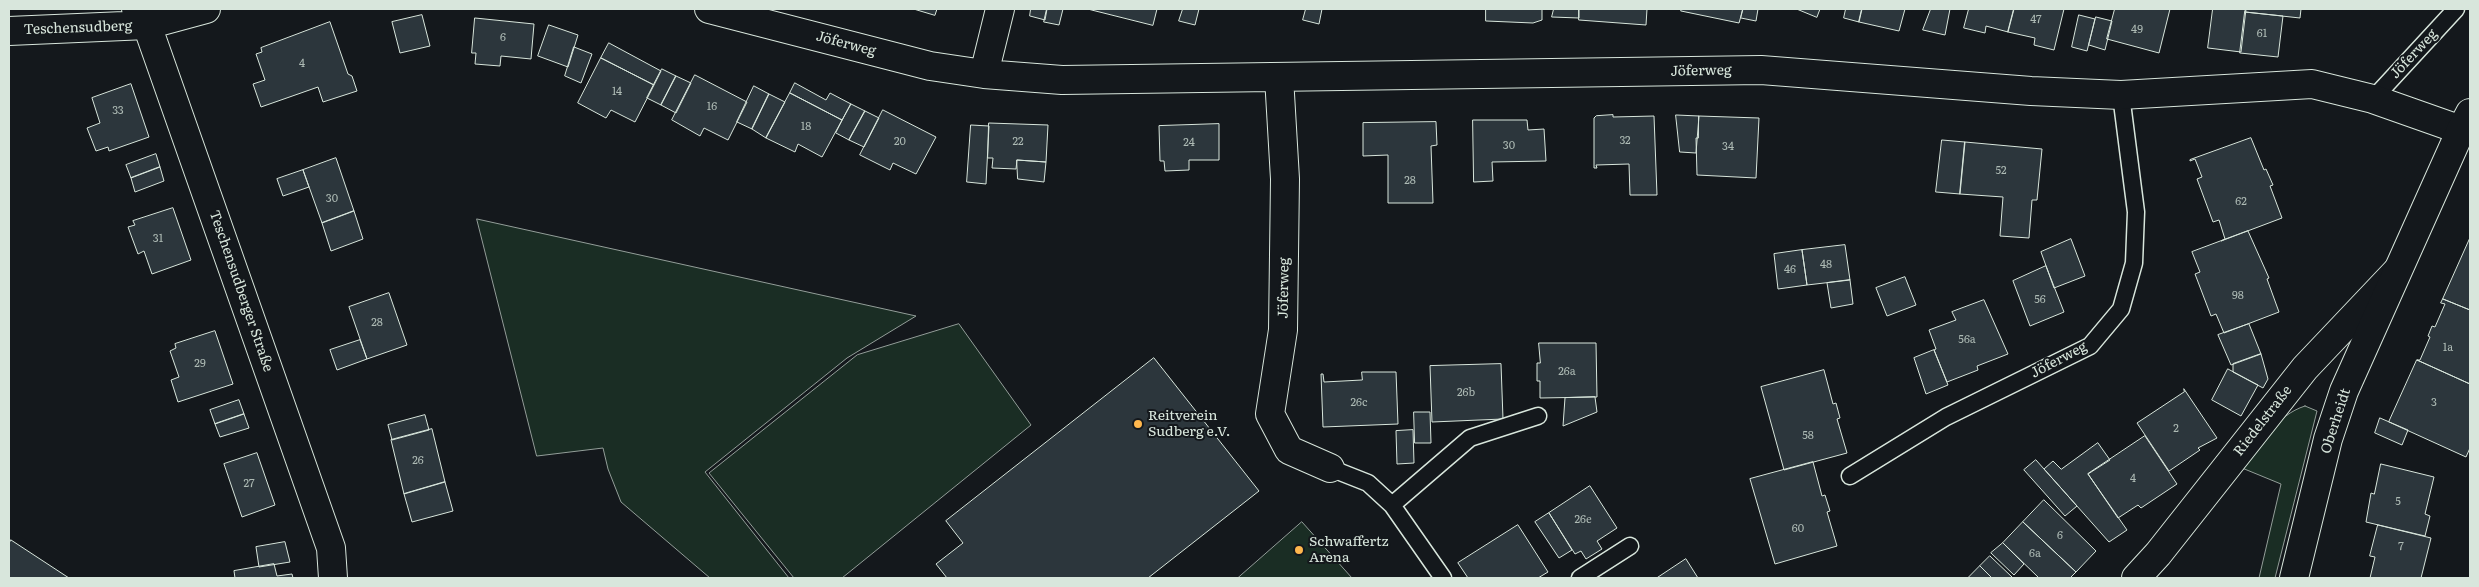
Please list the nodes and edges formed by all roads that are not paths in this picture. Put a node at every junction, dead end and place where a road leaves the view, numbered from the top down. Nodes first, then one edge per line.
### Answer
1 (206, 9) edge
2 (709, 9) edge
3 (1000, 9) edge
4 (2456, 9) edge
5 (142, 17) edge
6 (9, 31) edge
7 (984, 74) junction
8 (1279, 76) junction
9 (2121, 95) junction
10 (2373, 99) junction
11 (2466, 121) edge
12 (2398, 270) junction
13 (1538, 416) dead end
14 (1330, 468) joint
15 (1850, 476) dead end
16 (1392, 505) junction
17 (1630, 546) dead end
18 (333, 578) edge
19 (1443, 578) edge
20 (1580, 578) edge
21 (2136, 578) edge
22 (2294, 578) edge

1 - 5 street
2 - 7 street, Jöferweg
3 - 7 street
4 - 10 lane, Jöferweg
5 - 6 street, Teschensudberg
5 - 18 street, Teschensudberger Straße
7 - 8 street, Jöferweg
8 - 9 street, Jöferweg
8 - 14 street, Jöferweg
9 - 10 street, Jöferweg
9 - 15 lane, Jöferweg
10 - 11 street, Jöferweg
11 - 12 street, Oberheidt
12 - 21 street, Riedelstraße
12 - 22 street, Oberheidt
13 - 16 lane
14 - 16 lane
16 - 19 lane
17 - 20 lane

